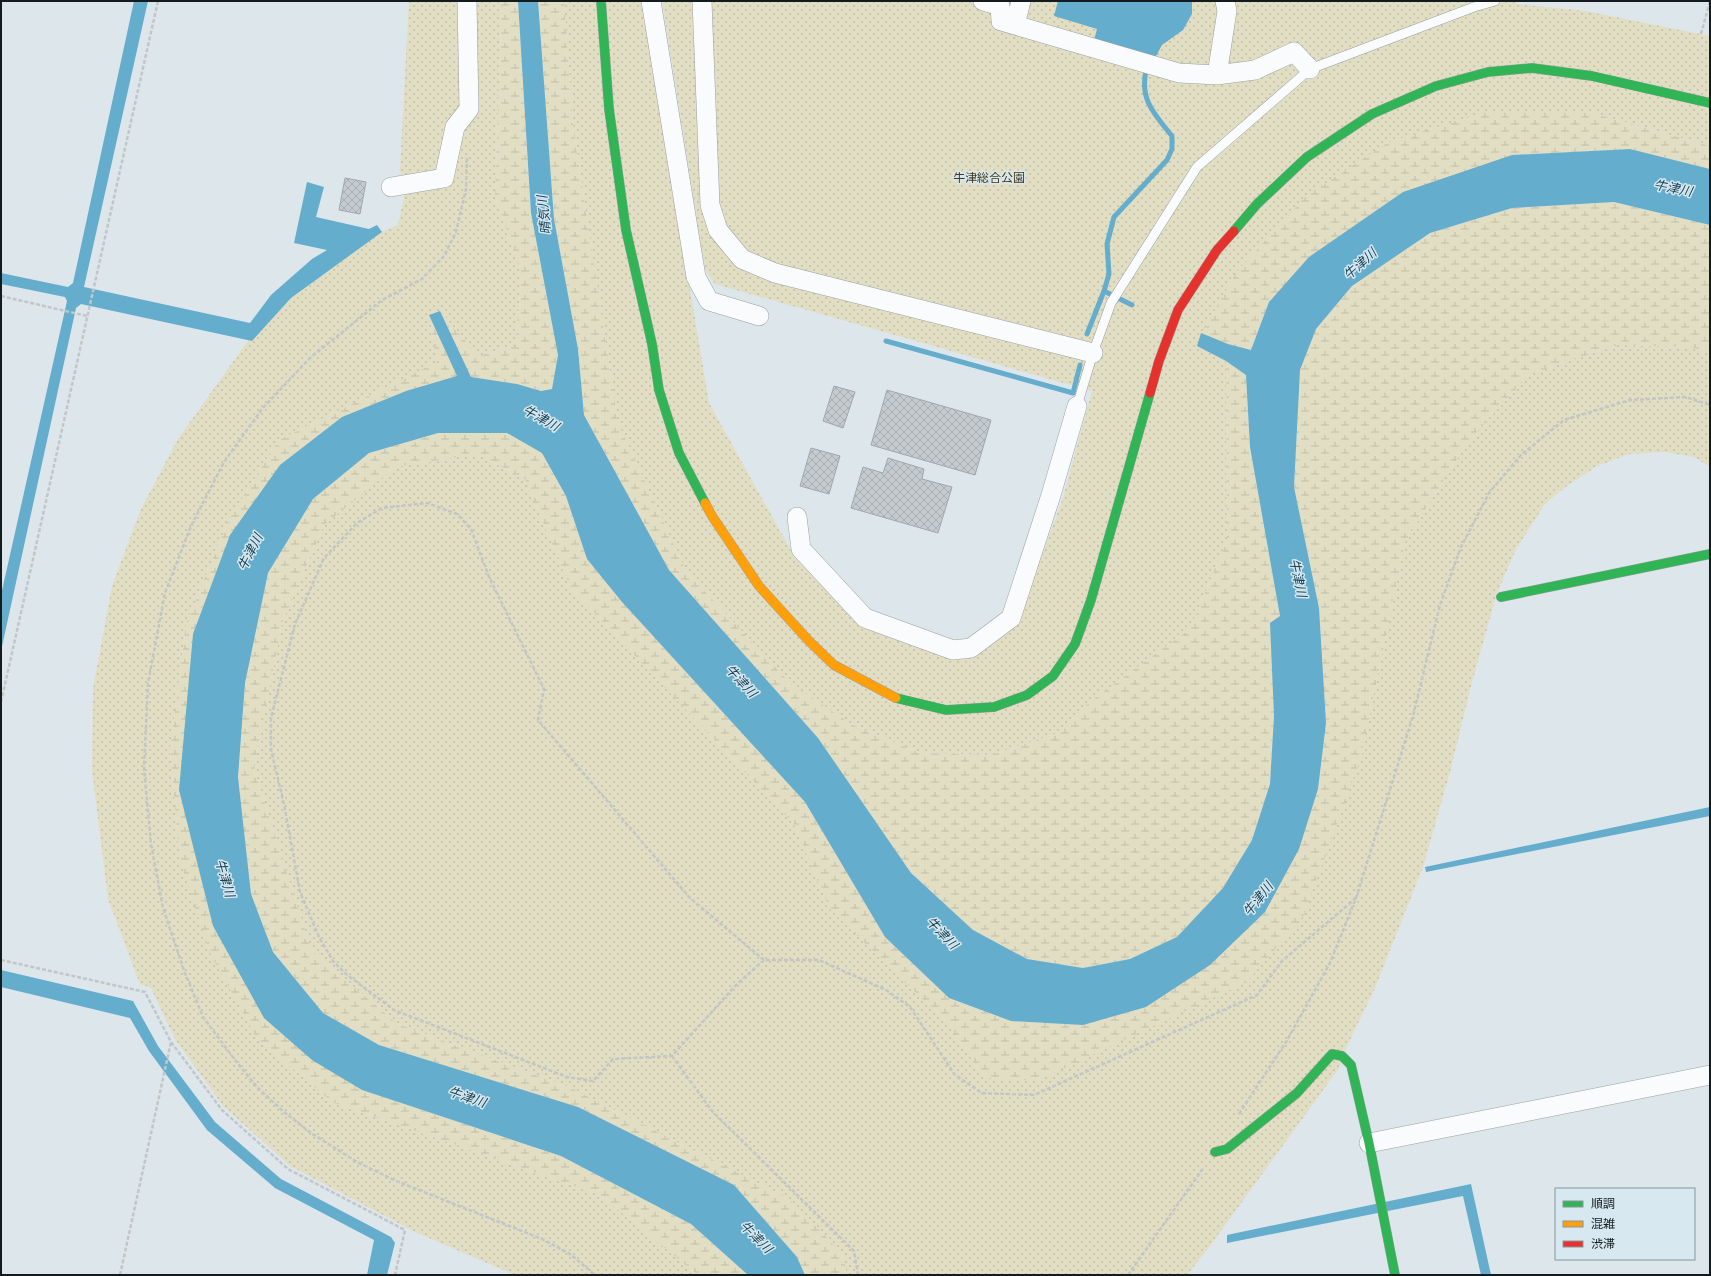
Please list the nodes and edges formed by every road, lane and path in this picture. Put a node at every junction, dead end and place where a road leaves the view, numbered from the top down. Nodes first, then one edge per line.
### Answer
1 (158, 1) edge
2 (467, 1) edge
3 (601, 1) edge
4 (652, 1) edge
5 (702, 1) edge
6 (983, 1) edge
7 (1022, 1) edge
8 (1225, 1) edge
9 (1495, 1) edge
10 (1710, 1) edge
11 (1015, 25) junction
12 (1701, 34) dead end
13 (1310, 69) junction
14 (1217, 75) junction
15 (1710, 103) edge
16 (467, 157) dead end
17 (391, 187) dead end
18 (1, 296) edge
19 (87, 316) junction
20 (759, 316) dead end
21 (1093, 353) junction
22 (1710, 405) edge
23 (1077, 406) joint
24 (797, 517) dead end
25 (1710, 554) edge
26 (1501, 597) dead end
27 (1, 702) edge
28 (1356, 898) junction
29 (1, 960) edge
30 (764, 960) junction
31 (171, 1042) junction
32 (672, 1056) junction
33 (1710, 1075) edge
34 (1236, 1119) dead end
35 (1369, 1143) junction
36 (1215, 1152) joint
37 (120, 1275) edge
38 (395, 1275) edge
39 (595, 1275) edge
40 (858, 1275) edge
41 (1128, 1275) edge
42 (1395, 1275) edge

1 - 19 path
2 - 17 street
3 - 15 street
4 - 20 street
5 - 21 street
6 - 11 street
7 - 11 street
8 - 14 street
9 - 13 lane
10 - 12 path
11 - 14 street
13 - 14 street
13 - 21 lane
16 - 39 path
18 - 19 path
19 - 27 path
21 - 23 lane
22 - 28 path
23 - 24 street
25 - 26 street
28 - 30 path
28 - 34 path
29 - 31 path
30 - 32 path
30 - 32 path
31 - 37 path
31 - 38 path
32 - 40 path
33 - 35 street
35 - 36 street
35 - 42 street
36 - 41 path

